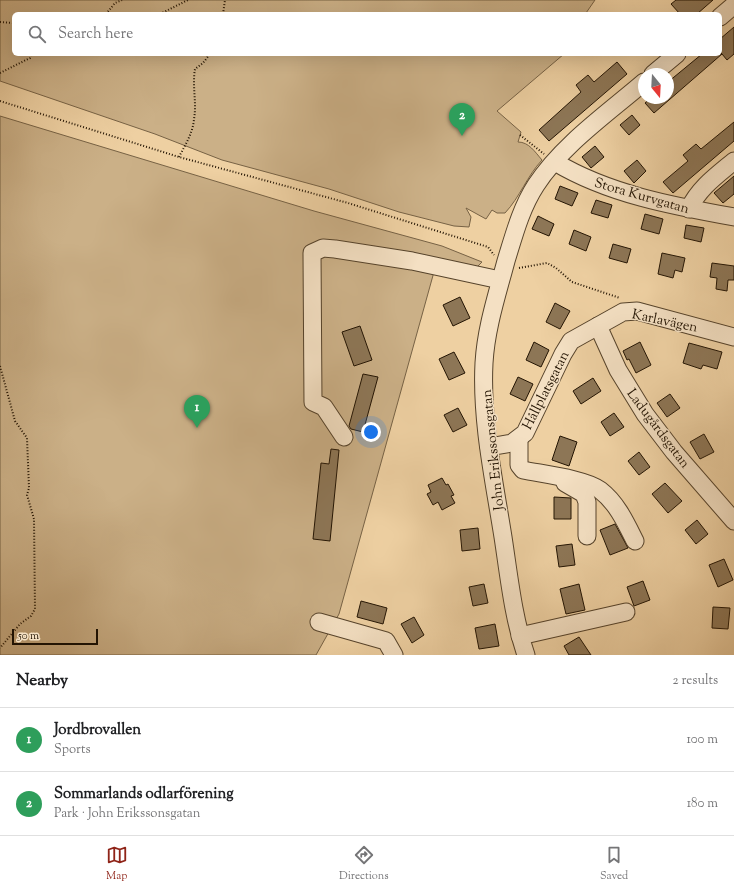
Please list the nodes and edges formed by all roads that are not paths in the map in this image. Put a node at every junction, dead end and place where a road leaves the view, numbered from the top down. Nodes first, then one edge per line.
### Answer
1 (734, 5) edge
2 (722, 15) edge
3 (675, 56) edge
4 (661, 68) edge
5 (638, 87) edge
6 (734, 161) edge
7 (554, 162) junction
8 (689, 209) junction
9 (734, 217) edge
10 (500, 280) junction
11 (598, 326) junction
12 (734, 337) edge
13 (344, 437) dead end
14 (519, 439) junction
15 (489, 447) junction
16 (549, 476) junction
17 (734, 521) edge
18 (587, 536) dead end
19 (635, 541) dead end
20 (626, 612) dead end
21 (319, 622) dead end
22 (520, 636) junction
23 (394, 655) edge
24 (526, 655) edge

1 - 2 street
3 - 4 street
5 - 7 street, John Erikssonsgatan
6 - 8 street
7 - 8 street, Stora Kurvgatan
7 - 10 street, John Erikssonsgatan
8 - 9 street, Stora Kurvgatan
10 - 13 street
10 - 15 street, John Erikssonsgatan
11 - 12 street, Karlavägen
11 - 14 street, Hållplatsgatan
11 - 17 street, Ladugårdsgatan
14 - 15 street, Hållplatsgatan
14 - 16 street
15 - 22 street, John Erikssonsgatan
16 - 18 street
16 - 19 street
20 - 22 street
21 - 23 street
22 - 24 street, John Erikssonsgatan

